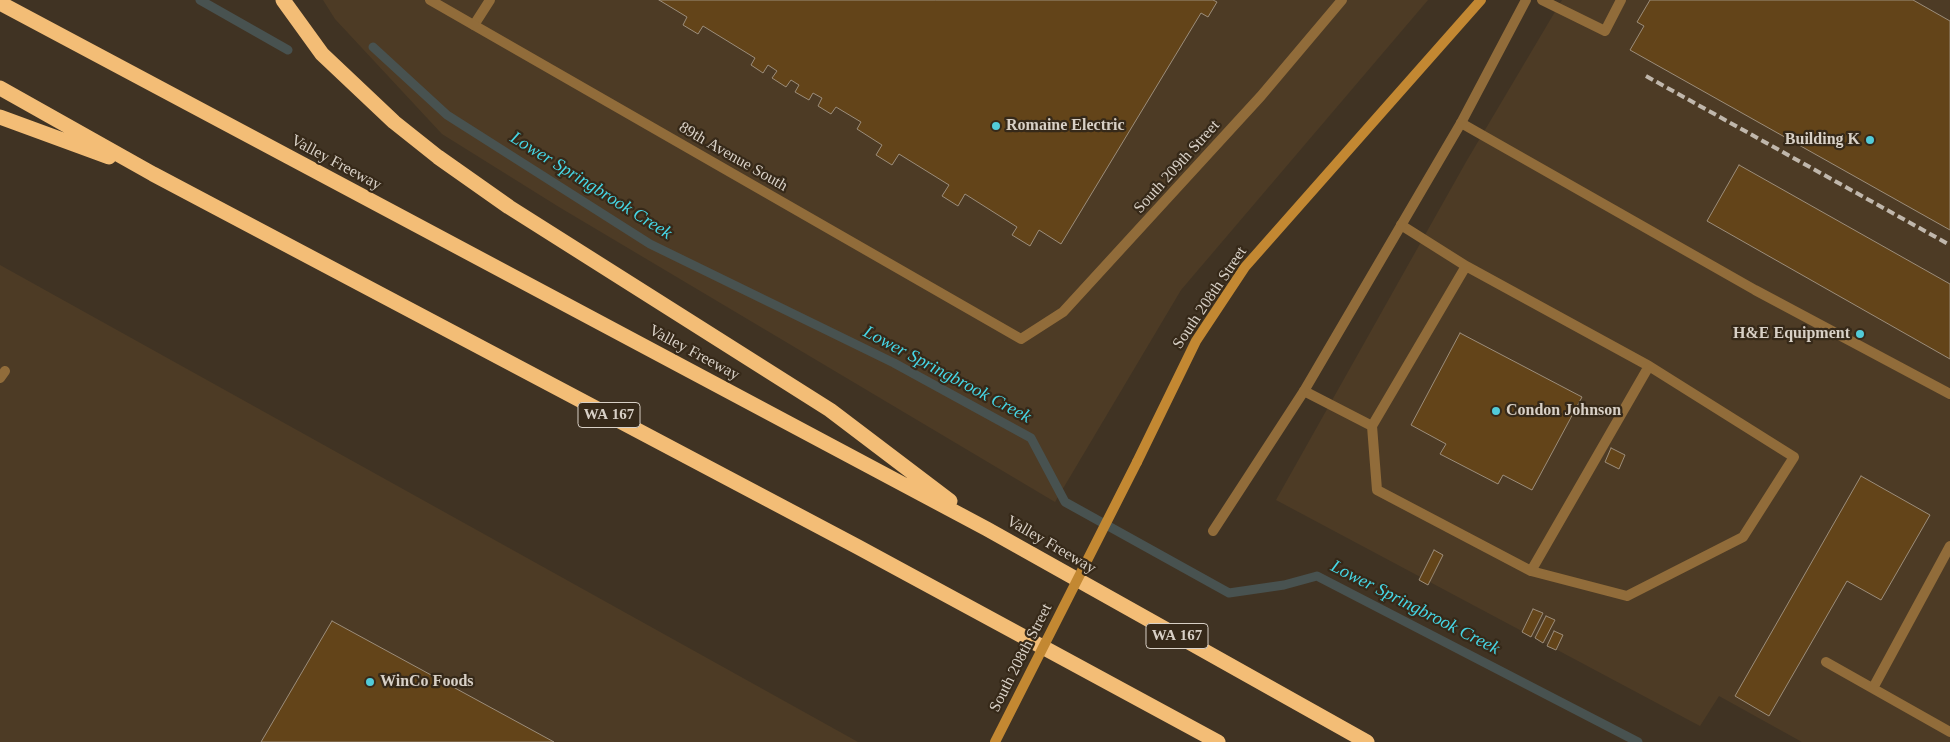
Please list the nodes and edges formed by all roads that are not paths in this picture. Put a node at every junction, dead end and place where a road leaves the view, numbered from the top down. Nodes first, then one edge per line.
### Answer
1 (283, 0) edge
2 (430, 0) edge
3 (490, 0) edge
4 (1342, 0) edge
5 (1481, 0) edge
6 (1526, 0) edge
7 (1542, 0) edge
8 (1621, 0) edge
9 (0, 3) edge
10 (474, 25) junction
11 (0, 88) edge
12 (0, 117) edge
13 (1461, 124) junction
14 (154, 174) junction
15 (1401, 224) junction
16 (1466, 266) junction
17 (1021, 339) joint
18 (1649, 366) junction
19 (1304, 391) junction
20 (1950, 394) edge
21 (1372, 426) junction
22 (987, 529) junction
23 (1213, 531) dead end
24 (1950, 546) edge
25 (1531, 572) junction
26 (1826, 662) dead end
27 (1873, 688) junction
28 (1950, 732) edge
29 (995, 742) edge
30 (1218, 742) edge
31 (1367, 742) edge

1 - 22 highway
2 - 10 street, 89th Avenue South
3 - 10 street
4 - 17 street, South 209th Street
5 - 29 street, South 208th Street, bridge
6 - 13 street
7 - 8 street
9 - 22 highway, Valley Freeway / WA 167
10 - 17 street, 89th Avenue South
11 - 14 highway, WA 167
12 - 14 highway
13 - 15 street
13 - 20 street
14 - 30 highway, WA 167
15 - 16 street
15 - 19 street
16 - 18 street
16 - 21 street
18 - 25 street
18 - 25 street
19 - 21 street
19 - 23 street
21 - 25 street
22 - 31 highway, Valley Freeway / WA 167
24 - 27 street
26 - 27 street
27 - 28 street

